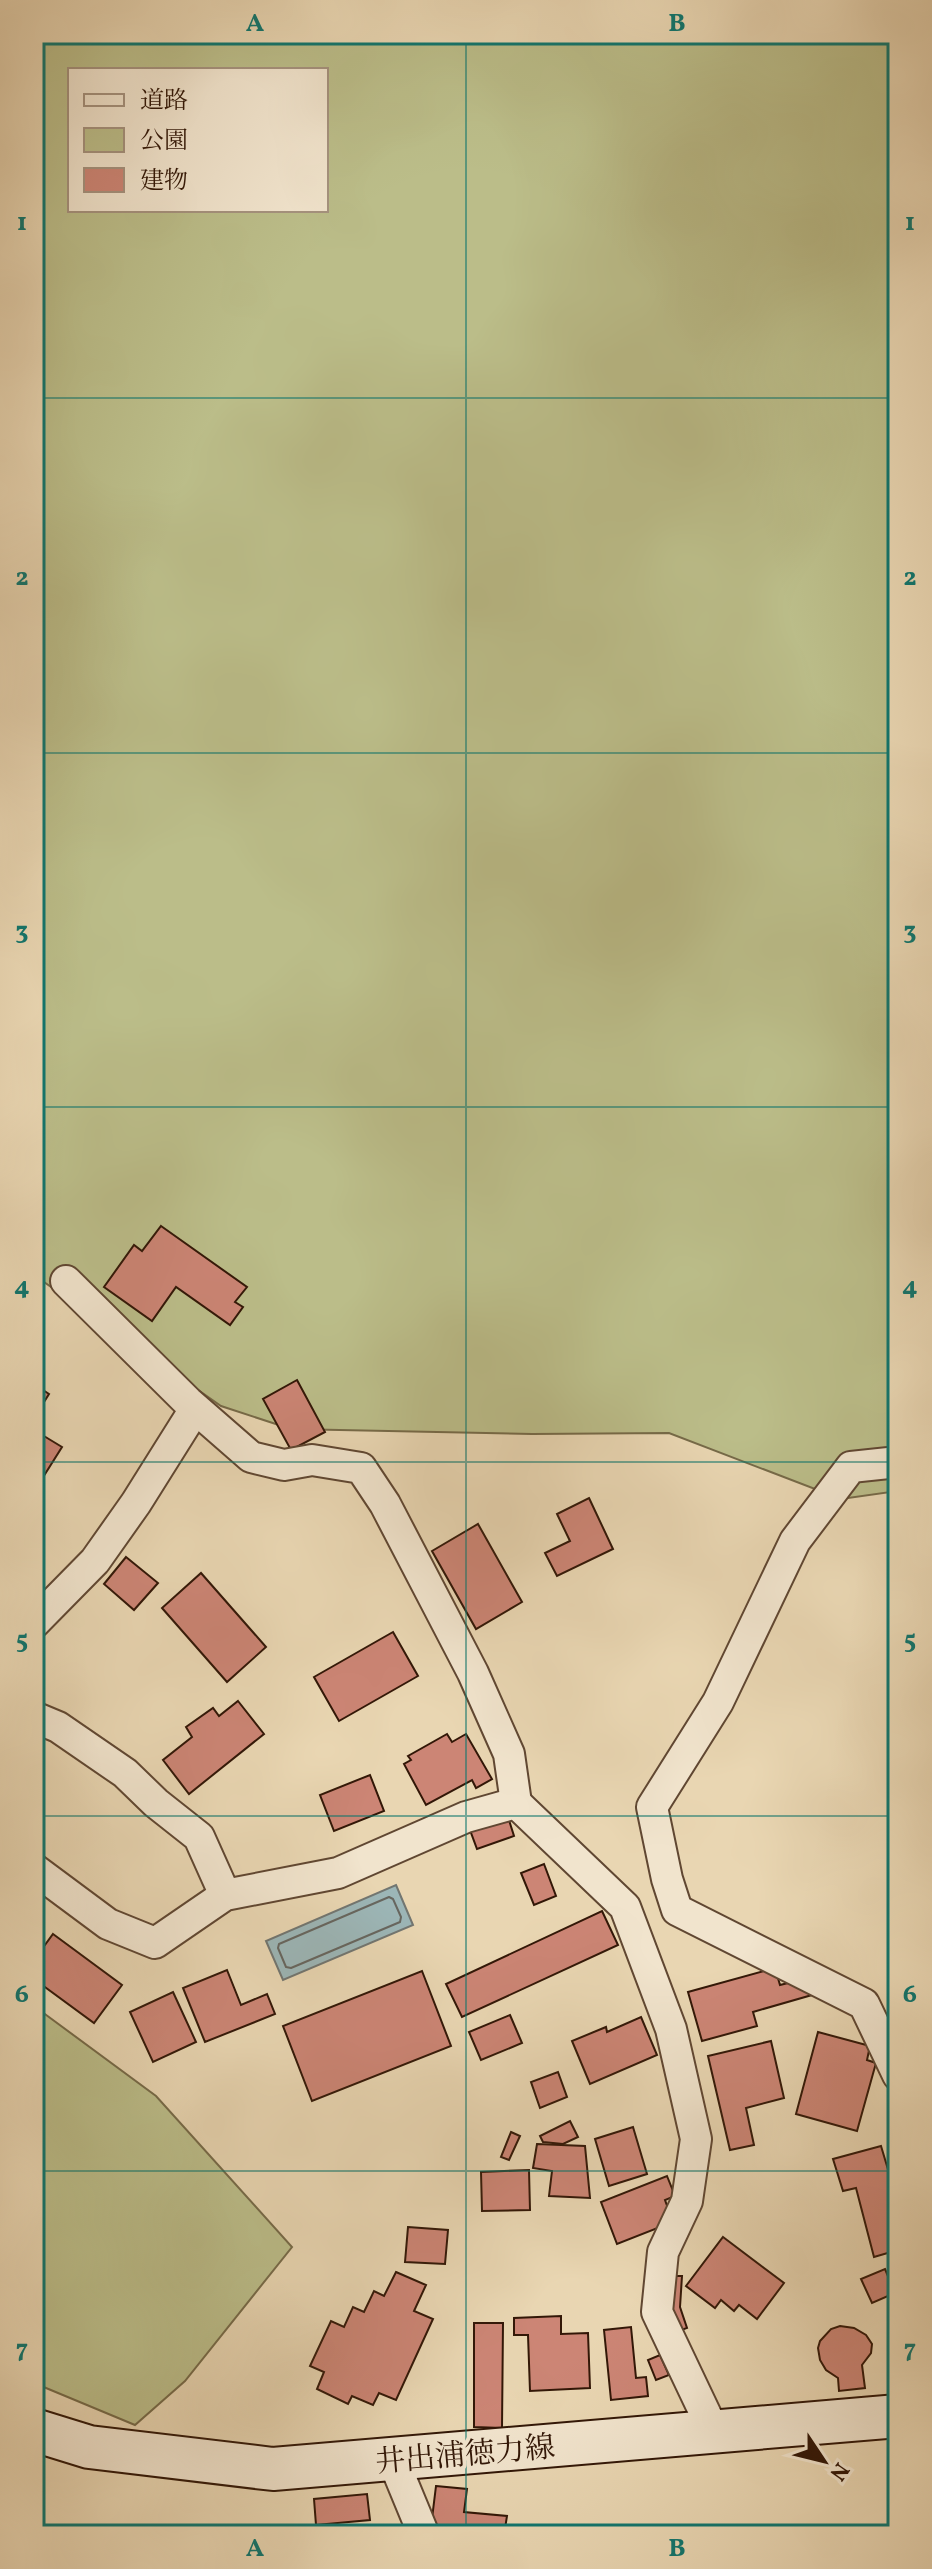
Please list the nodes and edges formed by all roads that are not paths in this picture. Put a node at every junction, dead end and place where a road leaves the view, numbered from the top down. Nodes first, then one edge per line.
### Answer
1 (66, 1281) dead end
2 (195, 1409) junction
3 (898, 1462) edge
4 (34, 1623) edge
5 (34, 1717) edge
6 (516, 1803) junction
7 (34, 1869) edge
8 (225, 1895) junction
9 (898, 2075) edge
10 (898, 2416) edge
11 (34, 2430) edge
12 (714, 2432) junction
13 (393, 2460) junction
14 (424, 2535) edge

1 - 2 street
2 - 4 street
2 - 6 street
3 - 9 street
5 - 8 street
6 - 8 street
6 - 12 street
7 - 8 street
10 - 12 main road, 井出浦徳力線
11 - 13 main road, 井出浦徳力線
12 - 13 main road, 井出浦徳力線
13 - 14 street

